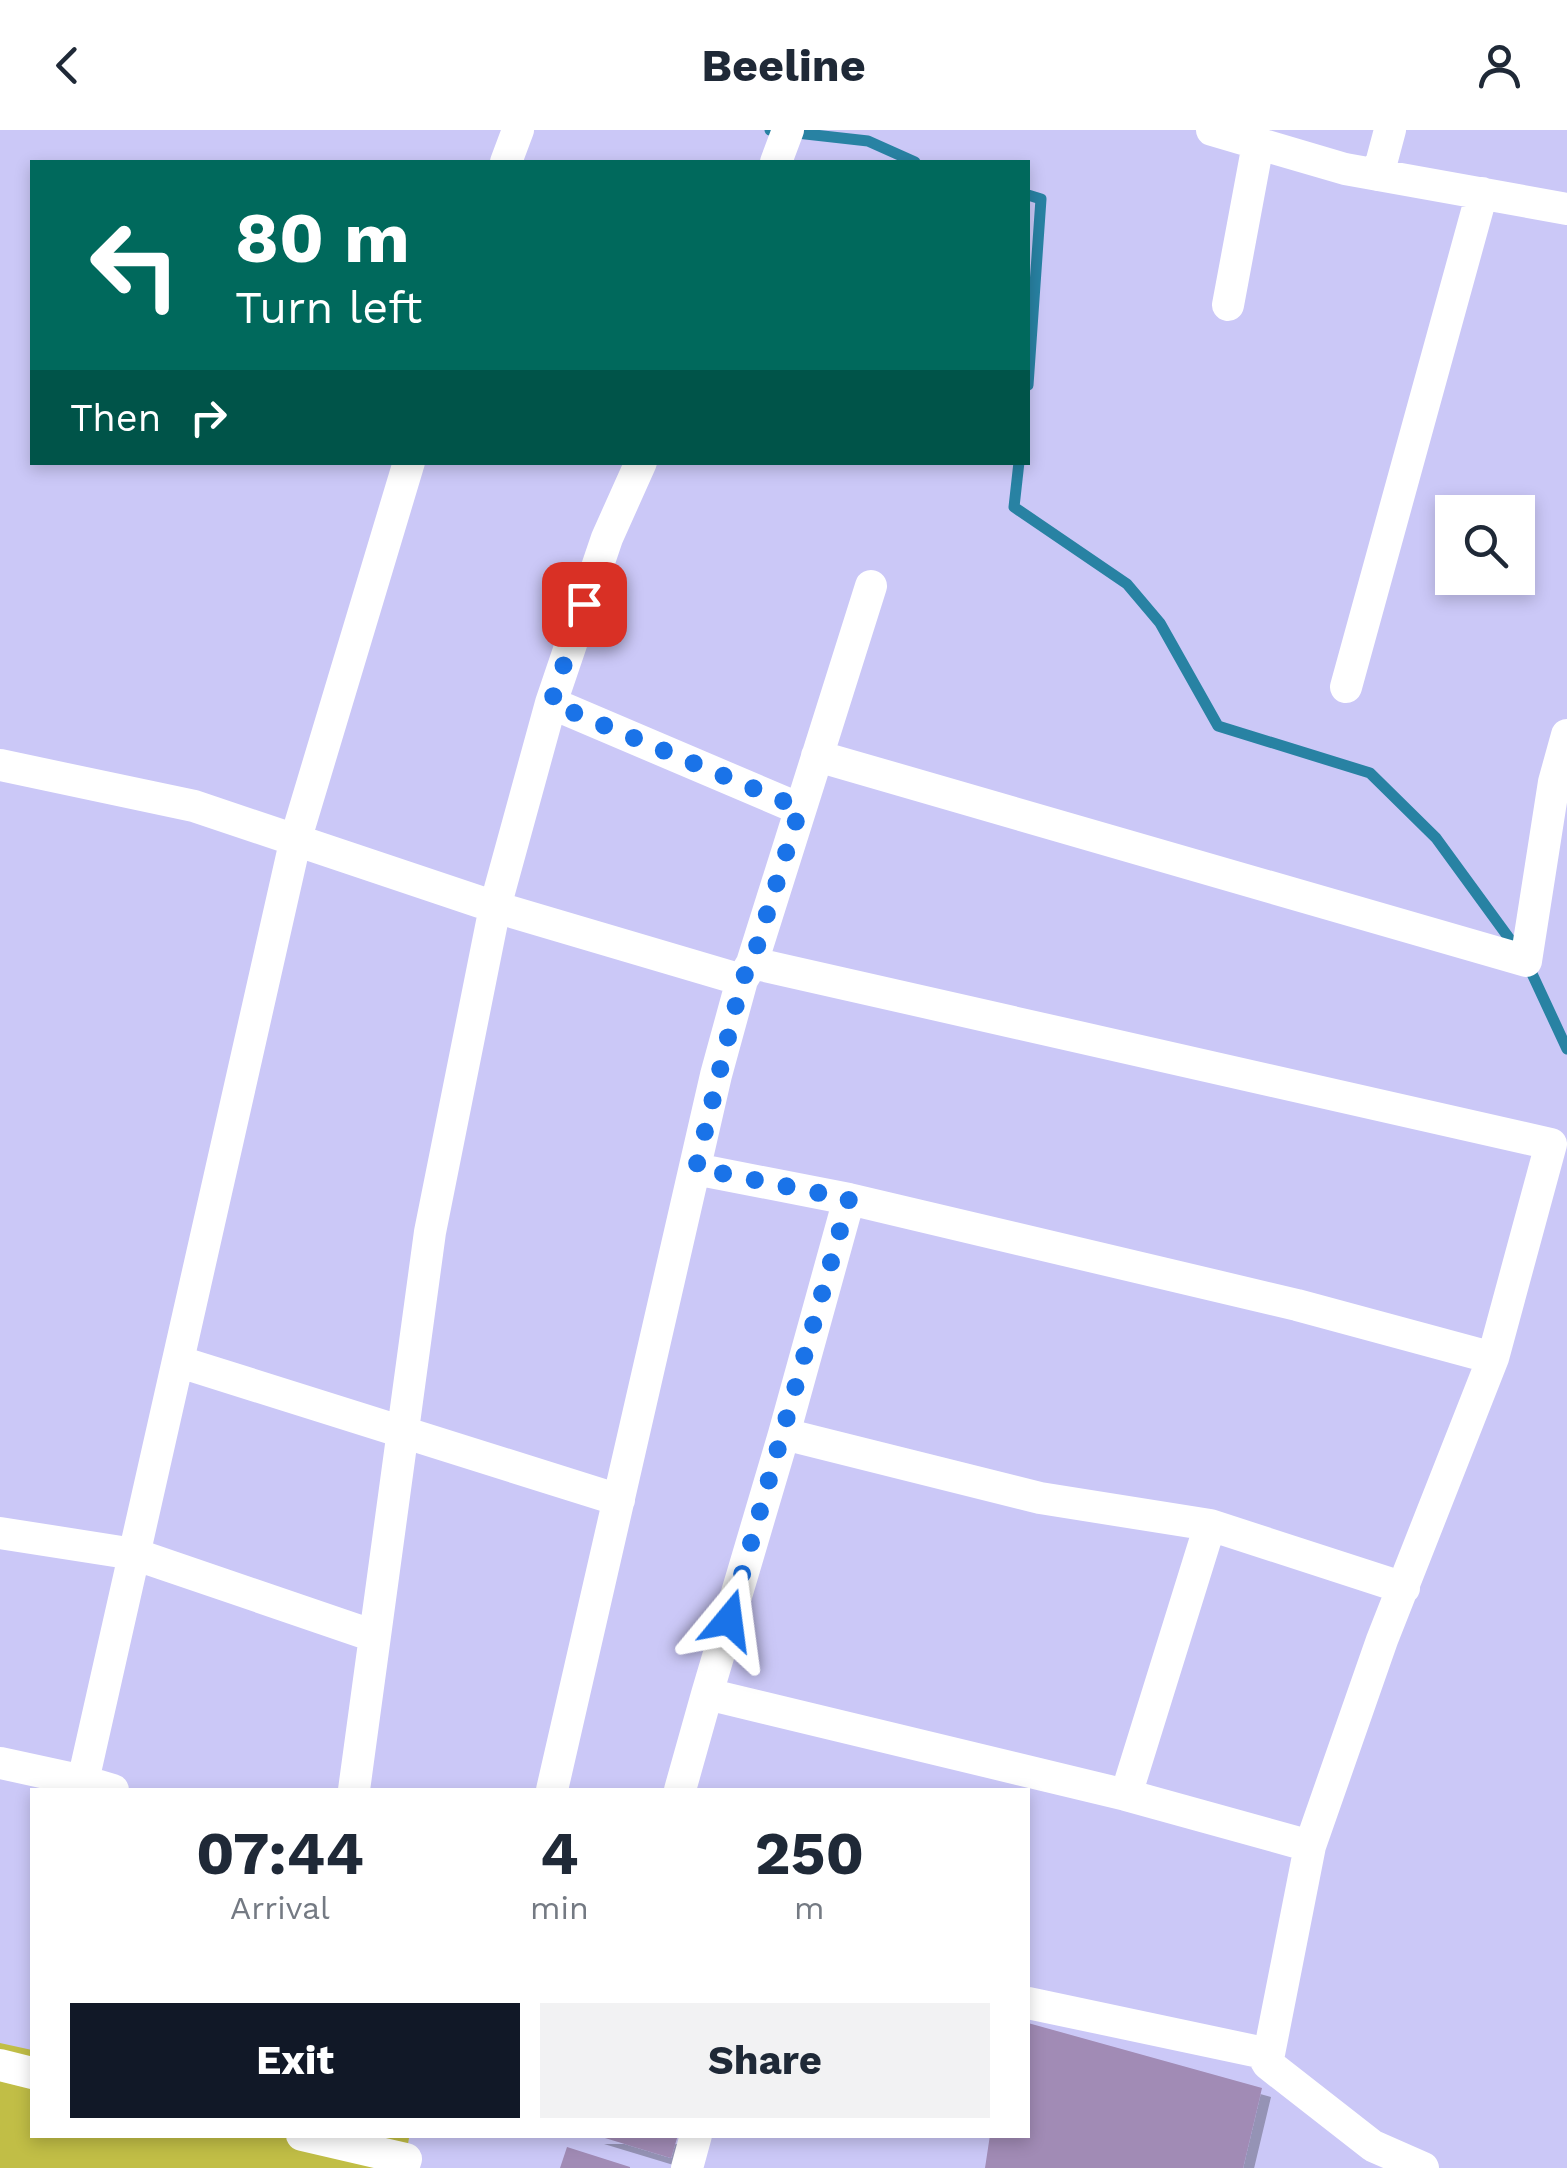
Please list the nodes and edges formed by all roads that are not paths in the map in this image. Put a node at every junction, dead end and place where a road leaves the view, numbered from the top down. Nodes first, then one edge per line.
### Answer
1 (518, 130) edge
2 (788, 130) edge
3 (1212, 130) edge
4 (1390, 130) edge
5 (1258, 144) junction
6 (507, 160) edge
7 (777, 160) edge
8 (1378, 176) junction
9 (1482, 193) junction
10 (1567, 208) edge
11 (1228, 306) dead end
12 (408, 465) edge
13 (639, 465) edge
14 (871, 586) dead end
15 (1346, 687) dead end
16 (551, 703) junction
17 (1567, 734) edge
18 (817, 756) junction
19 (0, 764) edge
20 (800, 808) junction
21 (296, 838) junction
22 (495, 907) junction
23 (747, 971) junction
24 (696, 1168) junction
25 (849, 1199) junction
26 (1494, 1358) junction
27 (180, 1362) junction
28 (402, 1432) junction
29 (784, 1434) junction
30 (618, 1500) junction
31 (1210, 1525) junction
32 (0, 1534) edge
33 (134, 1554) junction
34 (1404, 1588) junction
35 (374, 1636) junction
36 (707, 1694) junction
37 (0, 1762) edge
38 (98, 1785) edge
39 (354, 1788) edge
40 (552, 1788) edge
41 (681, 1788) edge
42 (1126, 1795) junction
43 (1310, 1846) junction
44 (1030, 2002) edge
45 (1261, 2052) junction
46 (0, 2065) edge
47 (30, 2072) edge
48 (315, 2138) edge
49 (695, 2138) edge
50 (403, 2168) edge
51 (686, 2168) edge
52 (1423, 2168) edge

1 - 6 street
2 - 7 street
3 - 5 street
4 - 8 street
5 - 8 street
5 - 11 street
8 - 9 street
9 - 10 street
9 - 15 street
12 - 21 street
13 - 16 street
14 - 18 street
16 - 20 street
16 - 22 street
17 - 18 street
18 - 20 street
19 - 21 street
20 - 23 street
21 - 22 street
21 - 27 street
22 - 23 street
22 - 28 street
23 - 24 street
23 - 26 street
24 - 25 street
24 - 30 street
25 - 26 street
25 - 29 street
26 - 34 street
27 - 28 street
27 - 33 street
28 - 30 street
28 - 35 street
29 - 31 street
29 - 36 street
30 - 40 street
31 - 34 street
31 - 42 street
32 - 33 street
33 - 35 street
33 - 38 street
34 - 43 street
35 - 39 street
36 - 41 street
36 - 42 street
37 - 38 street
42 - 43 street
43 - 45 street
44 - 45 street
45 - 52 street
46 - 47 street
48 - 50 street
49 - 51 street

